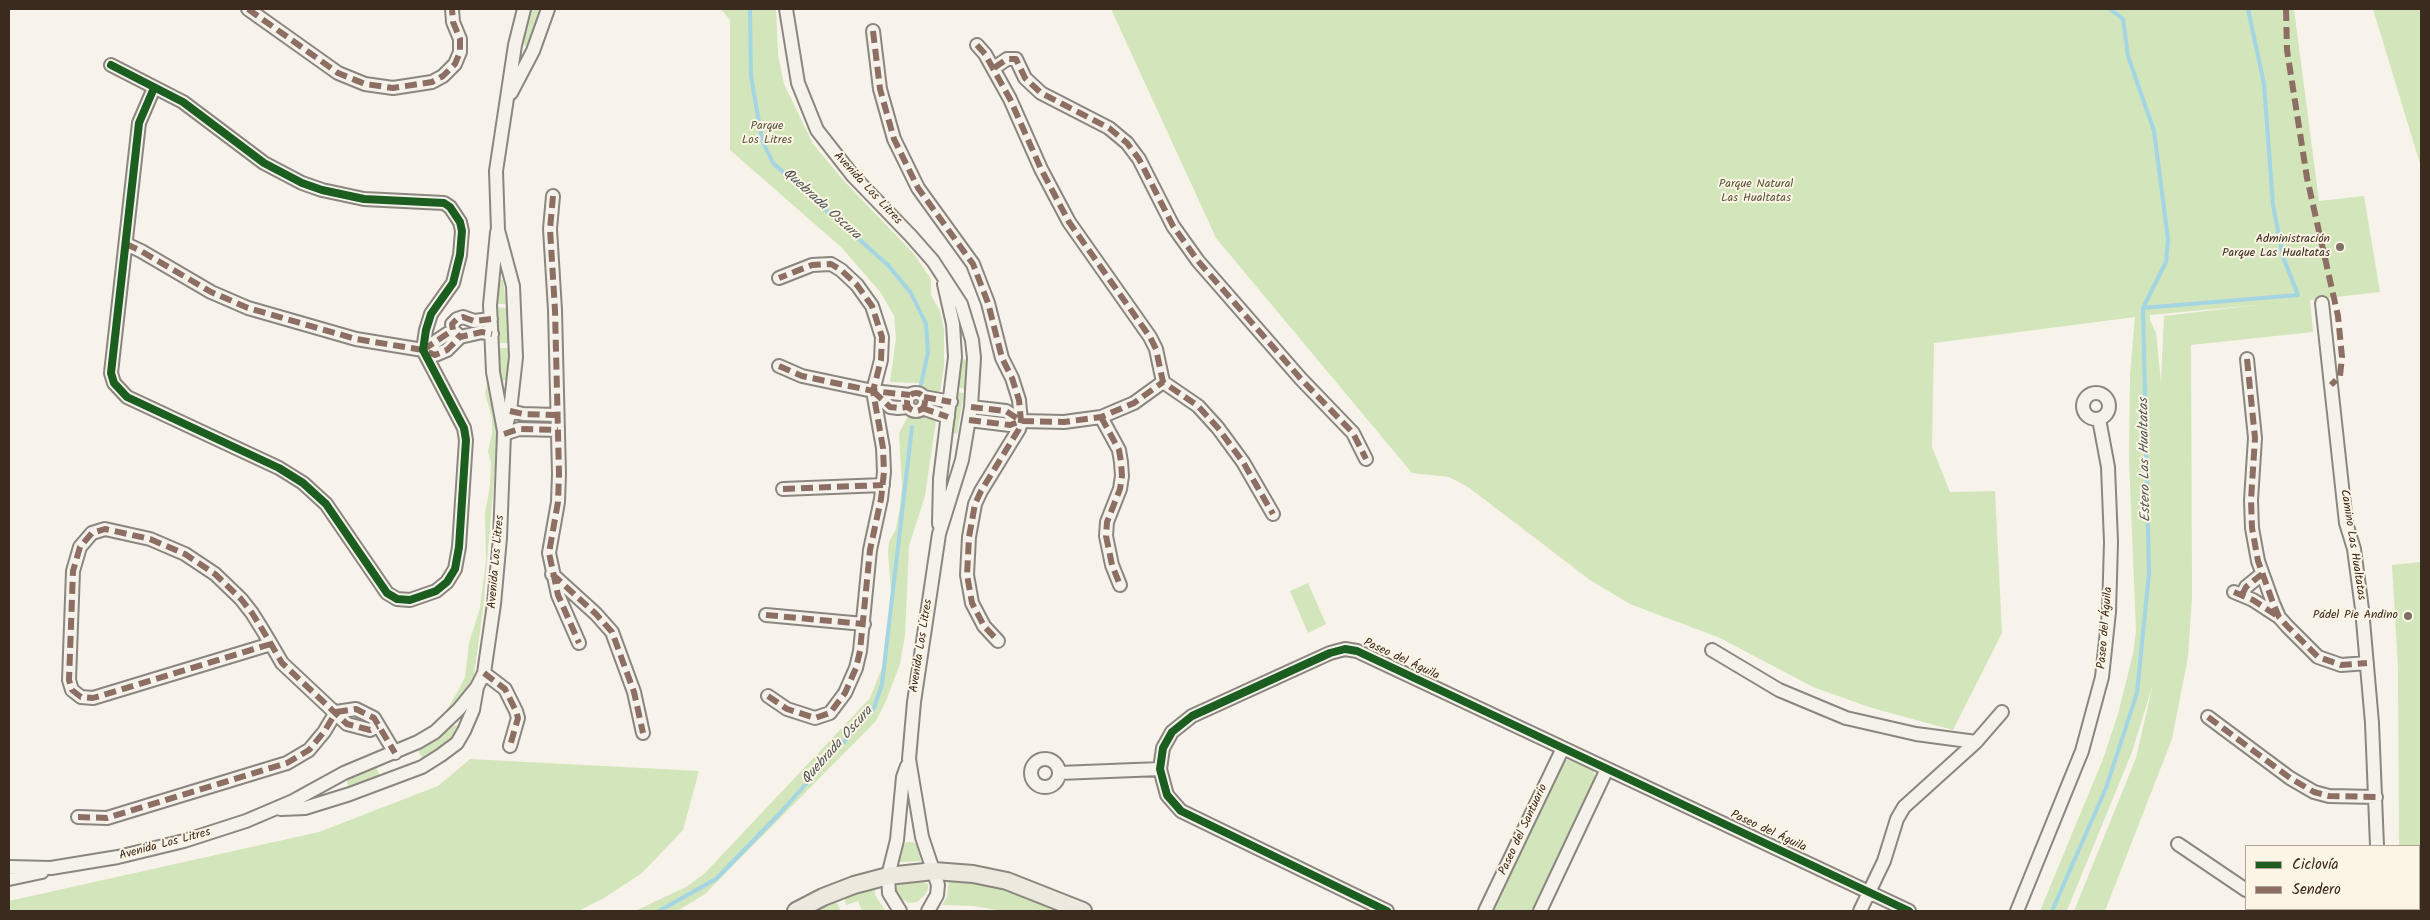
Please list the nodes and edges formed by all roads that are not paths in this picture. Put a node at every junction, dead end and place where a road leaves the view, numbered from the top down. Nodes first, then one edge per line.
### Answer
1 (248, 9) edge
2 (452, 9) edge
3 (524, 9) edge
4 (548, 9) edge
5 (786, 9) edge
6 (873, 31) dead end
7 (977, 44) dead end
8 (515, 45) junction
9 (533, 51) junction
10 (111, 65) dead end
11 (994, 68) junction
12 (154, 88) junction
13 (506, 105) junction
14 (553, 196) dead end
15 (498, 230) junction
16 (126, 244) junction
17 (942, 274) junction
18 (511, 275) junction
19 (492, 277) junction
20 (779, 278) dead end
21 (2322, 303) dead end
22 (491, 319) junction
23 (457, 334) junction
24 (492, 334) junction
25 (423, 350) junction
26 (955, 357) junction
27 (974, 358) junction
28 (2247, 359) dead end
29 (779, 366) dead end
30 (1163, 382) junction
31 (495, 384) junction
32 (514, 385) junction
33 (873, 391) junction
34 (951, 402) junction
35 (923, 403) junction
36 (510, 411) junction
37 (970, 414) junction
38 (556, 415) junction
39 (948, 417) junction
40 (1101, 417) junction
41 (2099, 419) dead end
42 (1021, 421) junction
43 (558, 430) junction
44 (504, 434) junction
45 (943, 453) junction
46 (1366, 459) dead end
47 (962, 460) junction
48 (883, 485) junction
49 (782, 488) dead end
50 (1274, 514) dead end
51 (939, 534) junction
52 (552, 574) junction
53 (2262, 574) junction
54 (1120, 585) dead end
55 (766, 614) dead end
56 (2279, 616) junction
57 (864, 624) junction
58 (998, 641) dead end
59 (579, 643) dead end
60 (271, 644) junction
61 (1712, 650) dead end
62 (2367, 663) junction
63 (484, 673) junction
64 (477, 687) junction
65 (768, 696) dead end
66 (336, 712) junction
67 (2002, 712) dead end
68 (2208, 717) dead end
69 (448, 718) junction
70 (464, 731) junction
71 (643, 733) dead end
72 (1976, 742) junction
73 (510, 746) dead end
74 (1563, 748) junction
75 (395, 752) junction
76 (909, 759) junction
77 (1160, 769) junction
78 (1608, 769) junction
79 (344, 773) junction
80 (1059, 773) dead end
81 (350, 794) junction
82 (2376, 797) junction
83 (276, 809) junction
84 (78, 817) dead end
85 (922, 838) junction
86 (897, 840) junction
87 (2178, 844) dead end
88 (2377, 845) edge
89 (9, 867) edge
90 (51, 868) junction
91 (934, 871) junction
92 (888, 876) junction
93 (9, 879) edge
94 (2245, 889) edge
95 (1869, 892) junction
96 (796, 911) edge
97 (900, 911) edge
98 (928, 911) edge
99 (1083, 911) edge
100 (1387, 911) edge
101 (1485, 911) edge
102 (1540, 911) edge
103 (1860, 911) edge
104 (1909, 911) edge
105 (2017, 911) edge

1 - 2 street
3 - 8 street, Avenida Los Litres
4 - 9 street, Avenida Los Litres
5 - 17 street, Avenida Los Litres
6 - 42 street
7 - 11 street
8 - 9 street
8 - 13 street, Avenida Los Litres
9 - 13 street, Avenida Los Litres
10 - 12 street
11 - 30 street
11 - 46 street
12 - 16 street
12 - 25 street
13 - 15 street, Avenida Los Litres
14 - 38 street
15 - 18 street, Avenida Los Litres
15 - 19 street, Avenida Los Litres
16 - 25 street
16 - 25 street
17 - 26 street, Avenida Los Litres
17 - 27 street, Avenida Los Litres
18 - 19 street
18 - 32 street, Avenida Los Litres
19 - 22 street, Avenida Los Litres
20 - 33 street
21 - 62 street, Camino Las Hualtatas
22 - 23 street
22 - 24 street, Avenida Los Litres
23 - 24 street
23 - 25 street
24 - 31 street, Avenida Los Litres
26 - 27 street
26 - 34 street, Avenida Los Litres
27 - 37 street, Avenida Los Litres
28 - 53 street
29 - 33 street
30 - 40 street
30 - 50 street
31 - 32 street
31 - 44 street, Avenida Los Litres
32 - 36 street, Avenida Los Litres
33 - 35 street
33 - 48 street
34 - 35 street
34 - 39 street, Avenida Los Litres
35 - 39 street
36 - 38 street
36 - 44 street, Avenida Los Litres
37 - 42 street
37 - 47 street, Avenida Los Litres
38 - 43 street
39 - 45 street, Avenida Los Litres
40 - 42 street
40 - 54 street
41 - 105 street, Paseo del Águila
42 - 58 street
43 - 44 street
43 - 52 street
44 - 63 street, Avenida Los Litres
45 - 47 street
45 - 51 street, Avenida Los Litres
47 - 51 street, Avenida Los Litres
48 - 49 street
48 - 57 street
51 - 76 street, Avenida Los Litres
52 - 59 street
52 - 71 street
53 - 56 street
53 - 56 street
55 - 57 street
56 - 62 street
57 - 65 street
60 - 60 street
60 - 66 street
61 - 72 street
62 - 82 street, Camino Las Hualtatas
63 - 64 street, Avenida Los Litres
63 - 73 street
64 - 69 street, Avenida Los Litres
64 - 70 street, Avenida Los Litres
66 - 75 street
66 - 84 street
67 - 72 street
68 - 82 street
69 - 70 street
69 - 75 street, Avenida Los Litres
70 - 81 street, Avenida Los Litres
72 - 95 street
74 - 77 street, Paseo del Águila
74 - 78 street, Paseo del Águila
74 - 101 street, Paseo del Santuario
75 - 79 street, Avenida Los Litres
76 - 85 street, Avenida Los Litres
76 - 86 street, Avenida Los Litres
77 - 80 street
77 - 100 street, Paseo del Águila
78 - 95 street, Paseo del Águila
78 - 102 street
79 - 81 street
79 - 83 street, Avenida Los Litres
81 - 83 street, Avenida Los Litres
82 - 88 street, Camino Las Hualtatas
83 - 90 street, Avenida Los Litres
85 - 86 street
85 - 91 street, Avenida Los Litres
86 - 92 street, Avenida Los Litres
87 - 94 street
89 - 90 street, Avenida Los Litres
90 - 93 street, Avenida Los Litres
91 - 92 main road
91 - 98 street, Avenida Los Litres
91 - 99 main road
92 - 96 main road
92 - 97 street, Avenida Los Litres
95 - 103 street
95 - 104 street, Paseo del Águila

